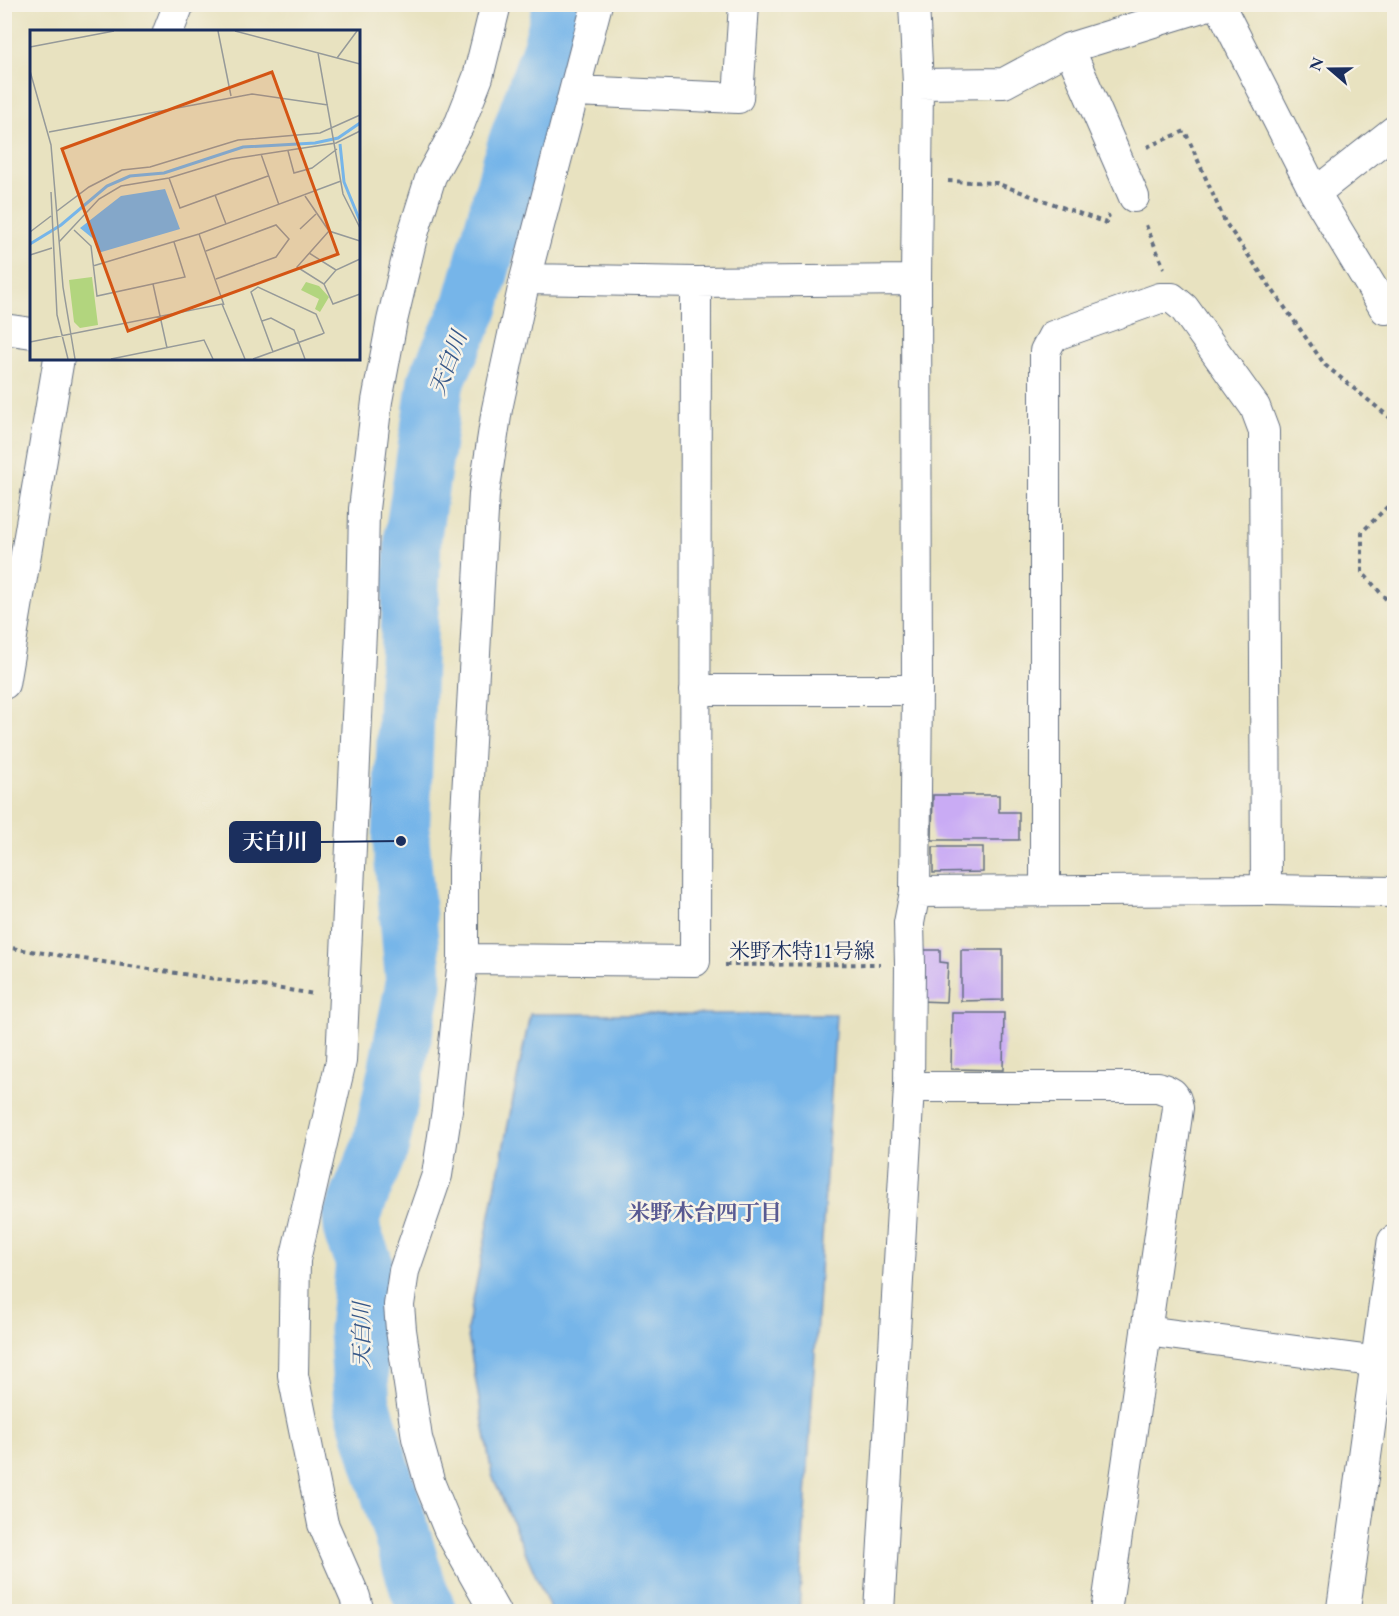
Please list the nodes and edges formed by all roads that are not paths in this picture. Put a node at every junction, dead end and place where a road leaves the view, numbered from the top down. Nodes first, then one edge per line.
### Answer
1 (179, 4) edge
2 (496, 4) edge
3 (597, 4) edge
4 (744, 4) edge
5 (914, 4) edge
6 (1212, 4) edge
7 (1219, 4) edge
8 (169, 30) edge
9 (1069, 48) junction
10 (918, 84) junction
11 (575, 90) junction
12 (1395, 131) edge
13 (1126, 179) road end
14 (1315, 193) junction
15 (525, 279) junction
16 (916, 280) junction
17 (696, 282) junction
18 (1395, 308) edge
19 (4, 329) edge
20 (30, 333) edge
21 (59, 360) edge
22 (4, 684) edge
23 (695, 690) junction
24 (917, 690) junction
25 (1266, 890) junction
26 (1045, 891) junction
27 (915, 892) junction
28 (1395, 892) edge
29 (463, 959) junction
30 (909, 1087) junction
31 (1395, 1242) edge
32 (1146, 1331) junction
33 (1386, 1363) edge
34 (323, 1524) junction
35 (338, 1611) edge
36 (359, 1611) edge
37 (495, 1611) edge
38 (879, 1611) edge
39 (1106, 1611) edge
40 (1343, 1611) edge

1 - 8 street
2 - 34 street
3 - 11 street
4 - 11 street
5 - 10 street
6 - 9 street
7 - 14 street
9 - 10 street
9 - 13 street
10 - 16 street
11 - 15 street
12 - 14 street
14 - 18 street
15 - 17 street
15 - 29 street
16 - 17 street
16 - 24 street
17 - 23 street
19 - 20 street
21 - 22 street
23 - 24 street
23 - 29 street
24 - 27 street
25 - 26 street
25 - 26 street
25 - 28 street
26 - 27 street
27 - 30 street
29 - 37 street
30 - 32 street
30 - 38 street
31 - 33 street
32 - 33 street
32 - 39 street
33 - 40 street
34 - 35 street
34 - 36 street

